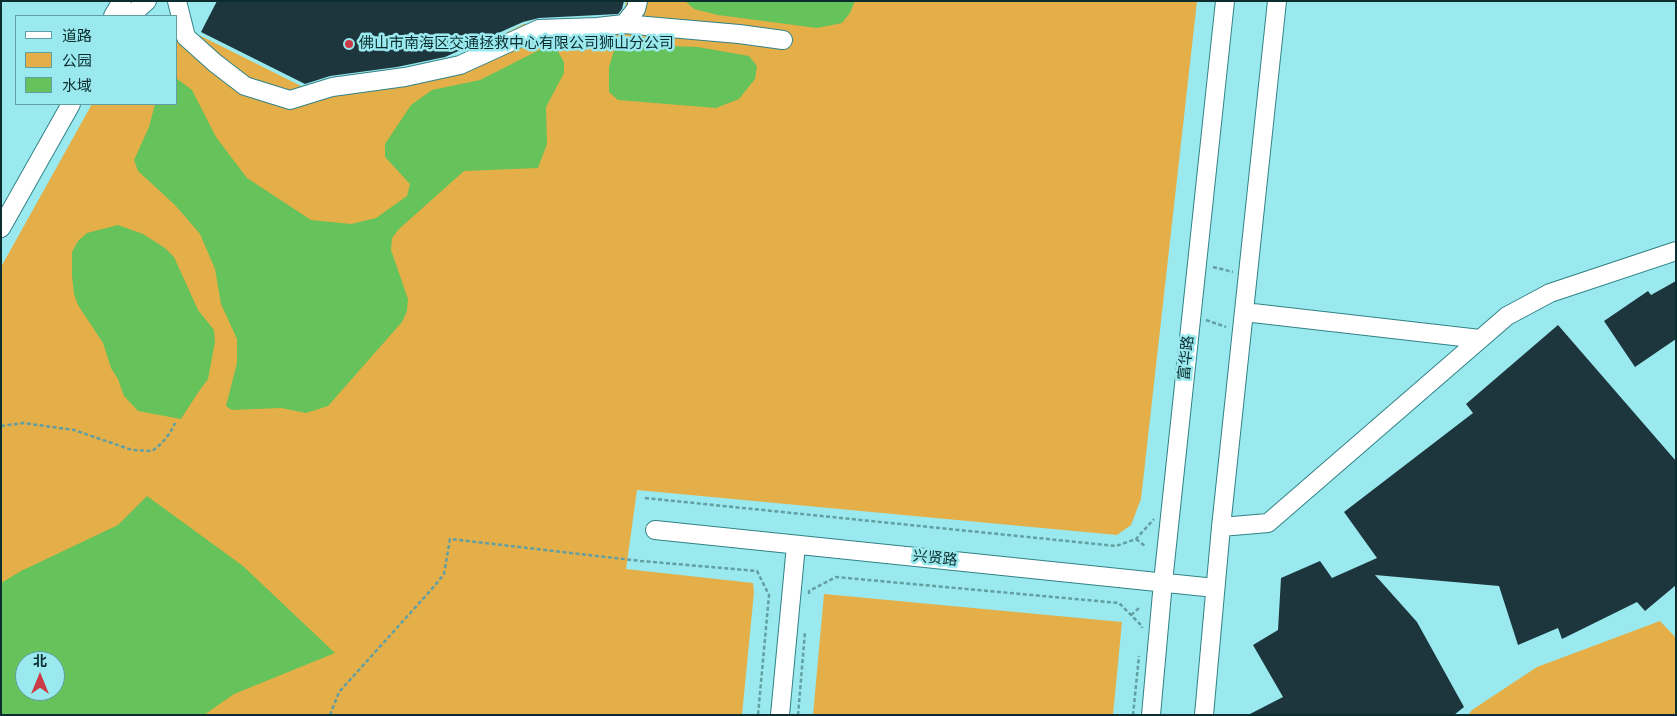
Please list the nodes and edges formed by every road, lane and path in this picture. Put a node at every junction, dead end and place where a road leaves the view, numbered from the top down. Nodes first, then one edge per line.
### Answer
1 (122, 1) edge
2 (147, 1) edge
3 (177, 1) edge
4 (638, 1) edge
5 (1225, 1) edge
6 (1276, 1) edge
7 (114, 15) edge
8 (131, 15) edge
9 (624, 24) junction
10 (783, 40) dead end
11 (70, 105) edge
12 (1, 228) edge
13 (1676, 251) edge
14 (1213, 267) dead end
15 (1239, 274) dead end
16 (1244, 312) junction
17 (1206, 320) dead end
18 (1233, 330) dead end
19 (1480, 339) junction
20 (175, 423) dead end
21 (1, 426) edge
22 (645, 498) dead end
23 (1155, 517) dead end
24 (1221, 526) junction
25 (655, 530) dead end
26 (1136, 539) junction
27 (796, 545) junction
28 (1145, 546) dead end
29 (1163, 582) junction
30 (1215, 588) junction
31 (808, 601) dead end
32 (1139, 608) dead end
33 (1131, 615) junction
34 (806, 629) dead end
35 (1141, 635) dead end
36 (1139, 655) dead end
37 (330, 715) edge
38 (758, 715) edge
39 (780, 715) edge
40 (798, 715) edge
41 (1133, 715) edge
42 (1151, 715) edge
43 (1204, 715) edge

1 - 7 street
2 - 8 street
3 - 9 street
4 - 9 street
5 - 29 street, 富华路
6 - 16 street
9 - 10 street
11 - 12 street
13 - 19 street
14 - 15 path
16 - 19 street
16 - 24 street
17 - 18 path
19 - 24 street
20 - 21 path
22 - 26 path
23 - 26 path
24 - 30 street
25 - 27 street, 兴贤路
26 - 28 path
27 - 29 street, 兴贤路
27 - 39 street
29 - 30 street, 兴贤路
29 - 42 street, 富华路
30 - 43 street
31 - 33 path
32 - 33 path
33 - 35 path
34 - 40 path
36 - 41 path
37 - 38 path

